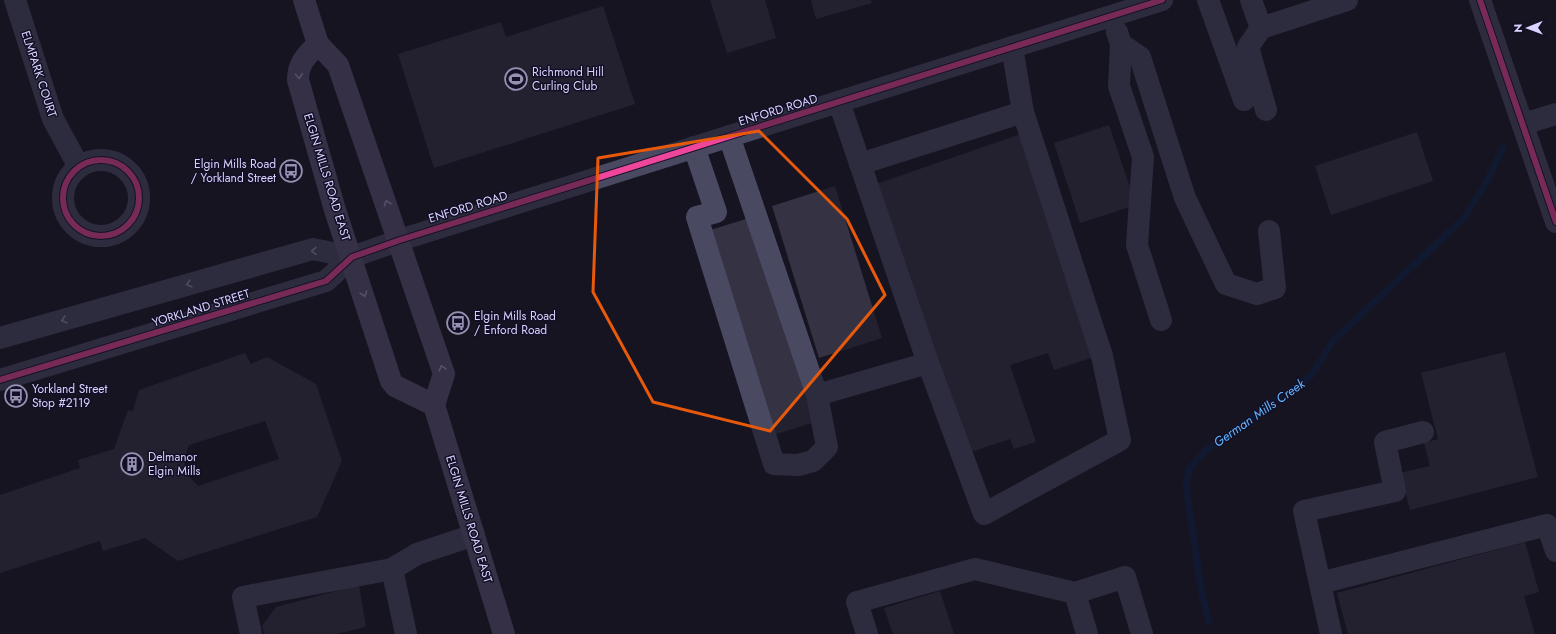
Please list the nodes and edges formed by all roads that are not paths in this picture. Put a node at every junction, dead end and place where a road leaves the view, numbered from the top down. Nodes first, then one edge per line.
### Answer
1 (15, 0) edge
2 (304, 0) edge
3 (1162, 0) edge
4 (1208, 0) edge
5 (1251, 0) edge
6 (1348, 0) edge
7 (1480, 0) edge
8 (1112, 16) junction
9 (1261, 28) junction
10 (318, 44) junction
11 (1121, 44) junction
12 (1012, 47) junction
13 (1244, 100) dead end
14 (840, 102) junction
15 (1266, 110) dead end
16 (1023, 112) junction
17 (1556, 114) edge
18 (1523, 124) junction
19 (729, 136) junction
20 (694, 147) junction
21 (860, 164) junction
22 (79, 167) dead end
23 (1549, 179) edge
24 (1555, 213) edge
25 (1269, 231) dead end
26 (400, 240) junction
27 (352, 257) junction
28 (1162, 320) dead end
29 (0, 338) edge
30 (928, 363) junction
31 (0, 380) edge
32 (817, 395) junction
33 (434, 405) junction
34 (1423, 432) dead end
35 (474, 535) junction
36 (1556, 551) edge
37 (392, 569) junction
38 (1320, 583) junction
39 (1075, 593) junction
40 (399, 632) edge
41 (251, 634) edge
42 (504, 634) edge
43 (867, 634) edge
44 (1087, 634) edge
45 (1142, 634) edge
46 (1331, 634) edge

1 - 22 street, ELMPARK COURT
2 - 10 main road
3 - 8 street, ENFORD ROAD
4 - 13 street
5 - 9 street
6 - 9 street
7 - 18 street
8 - 11 street
8 - 12 street, ENFORD ROAD
9 - 15 street
26 -> 10 main road
10 -> 27 main road, ELGIN MILLS ROAD EAST
11 - 25 street
11 - 28 street
12 - 14 street, ENFORD ROAD
12 - 16 street
14 - 19 street, ENFORD ROAD
14 - 21 street
16 - 21 street
16 - 30 street
17 - 18 street
18 - 23 street
19 - 20 street, ENFORD ROAD
19 - 32 street
20 - 26 street, ENFORD ROAD
20 - 32 street
21 - 30 street
23 - 24 street
26 - 27 street, YORKLAND STREET
33 -> 26 main road
27 -> 29 street, YORKLAND STREET
27 - 31 street, YORKLAND STREET
27 -> 33 main road, ELGIN MILLS ROAD EAST
30 - 32 street
33 - 35 main road, ELGIN MILLS ROAD EAST
34 - 38 street
35 - 37 street
35 - 42 main road, ELGIN MILLS ROAD EAST
36 - 38 street
37 - 40 street
37 - 41 street
38 - 46 street
39 - 43 street
39 - 44 street
39 - 45 street

